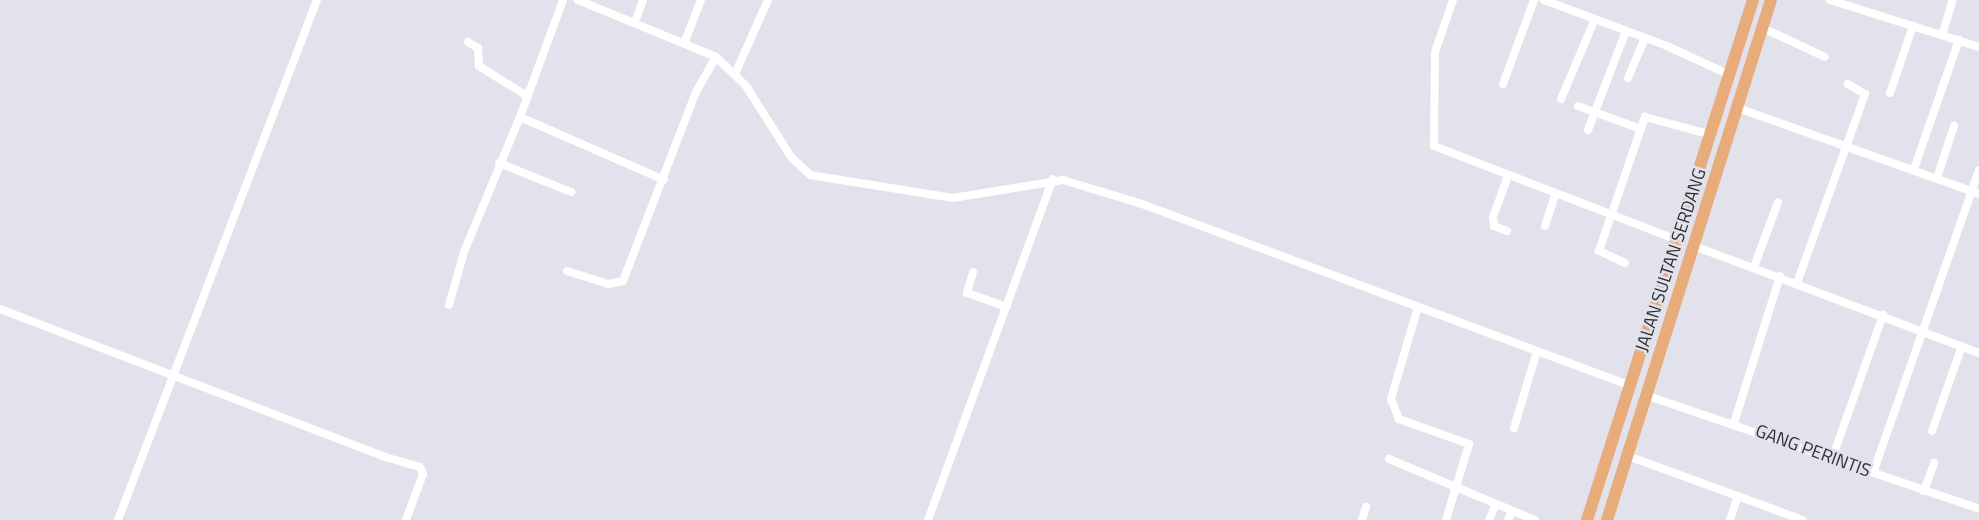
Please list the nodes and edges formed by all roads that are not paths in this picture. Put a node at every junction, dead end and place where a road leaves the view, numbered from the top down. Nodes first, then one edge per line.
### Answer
1 (317, 0) edge
2 (563, 0) edge
3 (643, 0) edge
4 (701, 0) edge
5 (768, 0) edge
6 (1453, 0) edge
7 (1534, 0) edge
8 (1544, 0) edge
9 (1753, 0) edge
10 (1771, 0) edge
11 (1830, 0) edge
12 (1953, 0) edge
13 (581, 1) edge
14 (1595, 19) junction
15 (635, 22) junction
16 (1913, 26) junction
17 (1763, 27) junction
18 (1626, 31) junction
19 (1942, 35) junction
20 (1645, 38) junction
21 (1959, 40) junction
22 (685, 41) junction
23 (468, 42) dead end
24 (1979, 46) edge
25 (716, 57) junction
26 (1825, 57) dead end
27 (735, 74) junction
28 (1730, 75) junction
29 (1628, 78) dead end
30 (1503, 84) dead end
31 (1848, 84) dead end
32 (1890, 93) dead end
33 (527, 96) junction
34 (1561, 99) dead end
35 (1578, 106) dead end
36 (1738, 108) junction
37 (1596, 112) junction
38 (520, 117) junction
39 (1954, 126) dead end
40 (1641, 129) junction
41 (1588, 130) dead end
42 (1712, 135) junction
43 (1846, 145) junction
44 (499, 163) junction
45 (1914, 169) junction
46 (1979, 170) edge
47 (1508, 176) junction
48 (1937, 178) junction
49 (1053, 179) junction
50 (664, 180) junction
51 (571, 192) dead end
52 (1976, 193) edge
53 (1555, 195) junction
54 (1778, 202) dead end
55 (1611, 216) junction
56 (1545, 226) dead end
57 (1507, 231) dead end
58 (1678, 240) junction
59 (1694, 246) junction
60 (1625, 263) dead end
61 (1754, 267) junction
62 (567, 271) dead end
63 (973, 272) dead end
64 (1779, 276) junction
65 (1797, 283) junction
66 (449, 305) dead end
67 (1006, 307) junction
68 (1418, 307) junction
69 (0, 309) edge
70 (1883, 315) junction
71 (1923, 331) junction
72 (1962, 346) junction
73 (1537, 351) junction
74 (1979, 353) edge
75 (176, 375) junction
76 (1631, 386) junction
77 (1646, 395) junction
78 (1734, 423) junction
79 (1514, 428) dead end
80 (1932, 431) dead end
81 (1628, 456) junction
82 (1389, 459) dead end
83 (1832, 459) junction
84 (1934, 463) dead end
85 (1873, 473) junction
86 (1457, 488) junction
87 (1924, 491) junction
88 (1738, 496) junction
89 (1496, 504) junction
90 (1366, 507) dead end
91 (1979, 509) edge
92 (1512, 511) junction
93 (1779, 511) junction
94 (118, 520) edge
95 (406, 520) edge
96 (928, 520) edge
97 (1362, 520) edge
98 (1446, 520) edge
99 (1489, 520) edge
100 (1508, 520) edge
101 (1535, 520) edge
102 (1587, 520) edge
103 (1607, 520) edge
104 (1730, 520) edge
105 (1775, 520) edge
106 (1803, 520) edge

1 - 75 street
2 - 33 street
3 - 15 street
4 - 22 street
5 - 27 street
6 - 47 street
7 - 30 street
8 - 14 street
9 - 28 highway, JALAN SULTAN SERDANG
10 - 17 highway, JALAN SULTAN SERDANG
11 - 16 street
12 - 19 street
13 - 15 street
14 - 18 street
14 - 34 street
15 - 22 street
16 - 19 street
16 - 32 street
17 - 26 street
17 - 36 highway, JALAN SULTAN SERDANG
18 - 20 street
18 - 37 street
19 - 21 street
20 - 28 street
20 - 29 street
21 - 24 street
21 - 45 street
22 - 25 street
23 - 33 street
25 - 27 street
25 - 50 street
27 - 49 street
28 - 42 highway, JALAN SULTAN SERDANG
31 - 43 street
33 - 38 street
35 - 37 street
36 - 43 street
36 - 59 highway, JALAN SULTAN SERDANG
37 - 40 street
37 - 41 street
38 - 44 street
38 - 50 street
39 - 48 street
40 - 42 street
40 - 55 street
42 - 58 highway, JALAN SULTAN SERDANG
43 - 45 street
43 - 65 street
44 - 51 street
44 - 66 street
45 - 48 street
46 - 52 street
47 - 53 street
47 - 57 street
48 - 52 street
49 - 67 street
49 - 68 street
50 - 62 street
52 - 71 street
53 - 55 street
53 - 56 street
54 - 61 street
55 - 58 street
55 - 60 street
58 - 76 highway, JALAN SULTAN SERDANG
59 - 61 street
59 - 77 highway, JALAN SULTAN SERDANG
61 - 64 street
63 - 67 street
64 - 65 street
64 - 78 street
65 - 70 street
67 - 96 street
68 - 73 street
68 - 86 street
69 - 75 street
70 - 71 street
70 - 83 street
71 - 72 street
71 - 85 street
72 - 74 street
72 - 80 street
73 - 76 street
73 - 79 street
75 - 94 street
75 - 95 street
76 - 102 highway, JALAN SULTAN SERDANG
77 - 78 street, GANG PERINTIS
77 - 81 highway, JALAN SULTAN SERDANG
78 - 83 street, GANG PERINTIS
81 - 88 street
81 - 103 highway, JALAN SULTAN SERDANG
82 - 86 street
83 - 85 street, GANG PERINTIS
84 - 87 street
85 - 87 street, GANG PERINTIS
86 - 89 street
86 - 98 street
87 - 91 street, GANG PERINTIS
88 - 93 street
88 - 104 street
89 - 92 street
89 - 99 street
90 - 97 street
92 - 100 street
92 - 101 street
93 - 105 street
93 - 106 street

